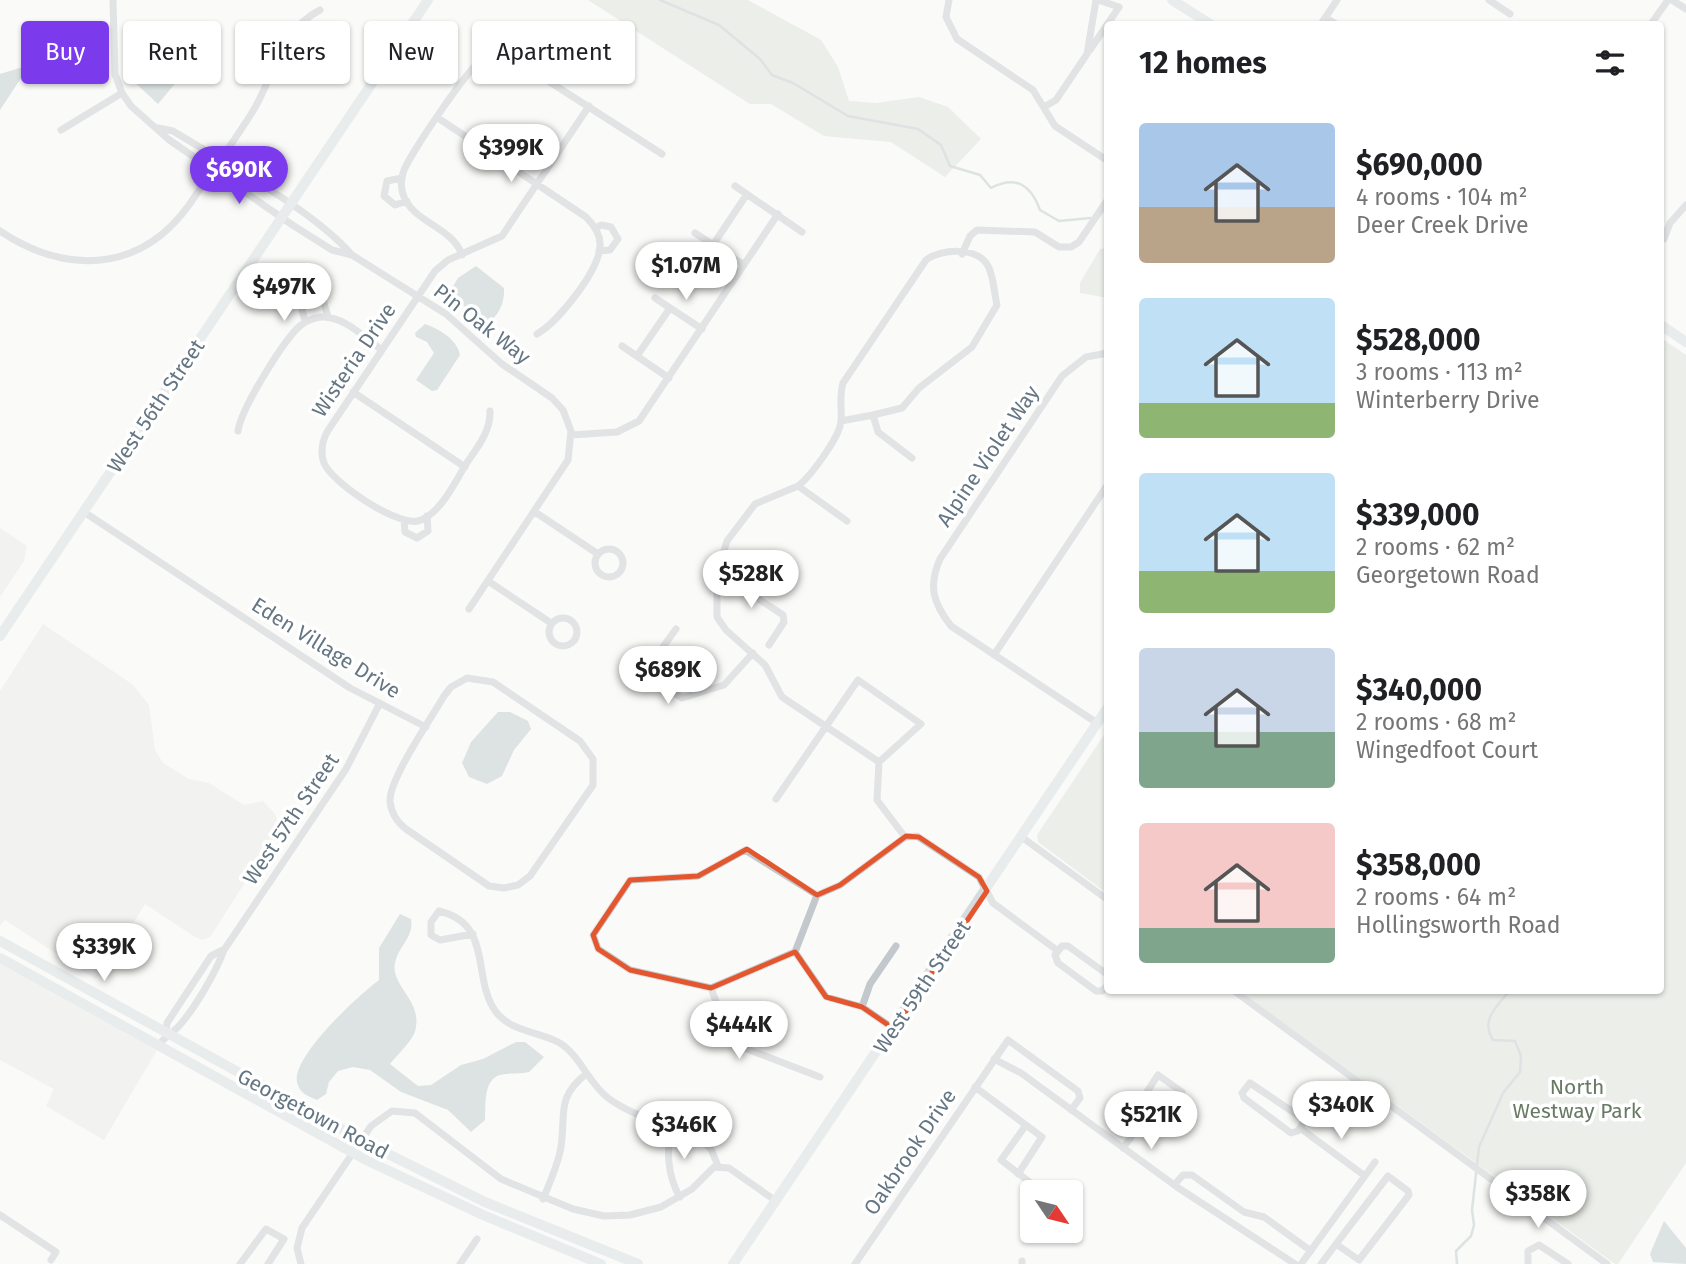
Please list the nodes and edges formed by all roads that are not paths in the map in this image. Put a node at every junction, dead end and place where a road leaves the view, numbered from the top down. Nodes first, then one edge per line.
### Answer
1 (113, 0) edge
2 (428, 0) edge
3 (949, 0) edge
4 (1097, 0) edge
5 (1337, 0) edge
6 (1489, 0) edge
7 (1670, 0) edge
8 (1179, 2) edge
9 (1686, 9) edge
10 (320, 10) dead end
11 (1510, 14) dead end
12 (1109, 21) edge
13 (1206, 21) edge
14 (1323, 21) edge
15 (1653, 21) edge
16 (1104, 29) edge
17 (1087, 54) junction
18 (472, 70) edge
19 (553, 84) edge
20 (122, 93) junction
21 (589, 107) junction
22 (1044, 107) junction
23 (438, 118) junction
24 (158, 128) junction
25 (61, 130) dead end
26 (662, 154) dead end
27 (1104, 158) edge
28 (220, 160) junction
29 (212, 171) junction
30 (402, 178) junction
31 (537, 185) junction
32 (735, 186) dead end
33 (747, 194) junction
34 (407, 201) junction
35 (290, 205) junction
36 (1104, 205) edge
37 (1686, 205) edge
38 (778, 214) junction
39 (281, 218) junction
40 (596, 228) junction
41 (0, 231) edge
42 (802, 232) dead end
43 (695, 233) dead end
44 (1664, 239) dead end
45 (713, 245) junction
46 (599, 251) junction
47 (962, 254) junction
48 (352, 255) junction
49 (462, 255) junction
50 (744, 265) junction
51 (418, 296) junction
52 (655, 298) dead end
53 (670, 308) junction
54 (328, 317) junction
55 (305, 322) junction
56 (1664, 327) edge
57 (702, 329) junction
58 (537, 334) dead end
59 (1686, 342) edge
60 (622, 346) dead end
61 (382, 349) junction
62 (1104, 355) edge
63 (637, 356) junction
64 (669, 378) junction
65 (354, 392) junction
66 (490, 411) dead end
67 (873, 415) junction
68 (841, 421) junction
69 (238, 431) dead end
70 (571, 435) junction
71 (912, 458) dead end
72 (465, 467) junction
73 (798, 486) junction
74 (1104, 490) edge
75 (84, 512) junction
76 (535, 512) junction
77 (427, 516) junction
78 (404, 521) junction
79 (847, 521) dead end
80 (598, 554) junction
81 (488, 581) junction
82 (716, 585) junction
83 (469, 609) dead end
84 (551, 623) junction
85 (676, 629) dead end
86 (0, 636) edge
87 (769, 645) dead end
88 (753, 653) junction
89 (994, 655) junction
90 (380, 703) junction
91 (1104, 713) edge
92 (1097, 723) junction
93 (426, 727) junction
94 (826, 727) junction
95 (879, 762) junction
96 (776, 799) dead end
97 (905, 837) junction
98 (1023, 838) junction
99 (987, 891) junction
100 (817, 895) junction
101 (1104, 897) edge
102 (473, 934) junction
103 (0, 941) edge
104 (896, 946) dead end
105 (1058, 951) junction
106 (795, 952) junction
107 (0, 958) edge
108 (1104, 972) edge
109 (711, 988) junction
110 (1104, 989) edge
111 (1238, 994) edge
112 (862, 1007) junction
113 (894, 1029) junction
114 (166, 1035) junction
115 (158, 1046) junction
116 (995, 1059) junction
117 (586, 1074) junction
118 (820, 1077) dead end
119 (975, 1087) junction
120 (1154, 1107) junction
121 (1071, 1110) junction
122 (1026, 1125) junction
123 (673, 1128) junction
124 (1300, 1128) junction
125 (361, 1141) junction
126 (1123, 1148) junction
127 (353, 1153) junction
128 (1375, 1162) dead end
129 (718, 1166) junction
130 (1018, 1174) junction
131 (1365, 1176) junction
132 (1026, 1180) edge
133 (1174, 1185) junction
134 (680, 1197) junction
135 (544, 1199) junction
136 (776, 1201) junction
137 (0, 1215) edge
138 (284, 1239) junction
139 (477, 1240) dead end
140 (297, 1242) junction
141 (1336, 1244) junction
142 (1311, 1251) junction
143 (51, 1260) dead end
144 (240, 1264) edge
145 (268, 1264) edge
146 (302, 1264) edge
147 (460, 1264) edge
148 (601, 1264) edge
149 (638, 1264) edge
150 (733, 1264) edge
151 (855, 1264) edge
152 (1295, 1264) edge
153 (1301, 1264) edge
154 (1321, 1264) edge
155 (1528, 1264) edge
156 (1568, 1264) edge
157 (1607, 1264) edge

1 - 20 street
2 - 35 main road, West 56th Street
3 - 22 street
4 - 12 street
4 - 17 street
5 - 14 street
6 - 11 street
7 - 9 street
7 - 15 street
8 - 13 main road
10 - 28 street
16 - 17 street
17 - 22 street
18 - 23 street
19 - 21 street
20 - 24 street
20 - 25 street
21 - 26 street
21 - 31 street, Wisteria Drive
22 - 27 street
23 - 30 street
23 - 31 street
24 - 28 street, Pin Oak Way
24 - 29 street, Pin Oak Way
28 - 29 street
28 - 35 street, Pin Oak Way
29 - 39 street, Pin Oak Way
29 - 41 street
30 - 34 street
30 - 34 street
31 - 40 street
31 - 49 street, Wisteria Drive
32 - 33 street
33 - 38 street
33 - 45 street
34 - 49 street
35 - 39 main road, West 56th Street
35 - 48 street, Pin Oak Way
36 - 47 street
37 - 44 street
38 - 42 street
38 - 50 street
39 - 48 street, Pin Oak Way
39 - 75 main road, West 56th Street
40 - 46 street
40 - 46 street
43 - 45 street
45 - 50 street
46 - 58 street
47 - 67 street
47 - 68 street
48 - 51 street, Pin Oak Way
49 - 51 street, Wisteria Drive
50 - 57 street
51 - 61 street, Wisteria Drive
51 - 70 street, Pin Oak Way
52 - 53 street
53 - 57 street
53 - 63 street
54 - 55 street
54 - 55 street
54 - 61 street
55 - 69 street
56 - 59 main road
57 - 64 street
60 - 63 street
61 - 65 street, Wisteria Drive
62 - 89 street, Alpine Violet Way
63 - 64 street
64 - 70 street
65 - 72 street
65 - 78 street, Wisteria Drive
66 - 72 street
67 - 68 street
67 - 71 street
68 - 73 street
70 - 76 street
72 - 77 street
73 - 79 street
73 - 82 street
74 - 89 street
75 - 86 main road, West 56th Street
75 - 90 street, Eden Village Drive
76 - 80 street
76 - 81 street
77 - 78 street
77 - 78 street
80 - 80 street
81 - 83 street
81 - 84 street
82 - 87 street
82 - 88 street
84 - 84 street
85 - 88 street
88 - 94 street
89 - 92 street
90 - 93 street, Eden Village Drive
90 - 114 street, West 57th Street
91 - 92 main road, West 59th Street
92 - 98 main road, West 59th Street
93 - 93 street
94 - 95 street
94 - 95 street
94 - 96 street
95 - 97 street
97 - 99 street
97 - 100 street
98 - 99 main road, West 59th Street
98 - 101 street
99 - 105 street
99 - 113 main road, West 59th Street
100 - 106 street
100 - 109 street
102 - 102 street
102 - 117 street
103 - 114 main road, Georgetown Road
104 - 112 street
105 - 108 street
105 - 110 street
106 - 109 street
106 - 112 street
107 - 115 main road, Georgetown Road
109 - 118 street
111 - 157 street
112 - 113 street
113 - 136 main road, West 59th Street
114 - 115 street, West 57th Street
114 - 125 main road, Georgetown Road
115 - 127 main road, Georgetown Road
116 - 119 street, Oakbrook Drive
116 - 121 street
116 - 121 street
117 - 123 street
117 - 135 street
119 - 122 street
119 - 151 street, Oakbrook Drive
120 - 120 street
120 - 126 street
121 - 126 street
122 - 130 street
122 - 130 street
123 - 129 street
123 - 134 street
124 - 124 street
124 - 131 street
125 - 127 street
125 - 135 street
125 - 149 main road, Georgetown Road
126 - 133 street
127 - 140 street
127 - 148 main road, Georgetown Road
128 - 131 street
129 - 134 street
129 - 136 street
130 - 132 street
131 - 142 street
133 - 142 street
133 - 152 street
134 - 135 street
136 - 150 main road, West 59th Street
137 - 143 street
138 - 140 street
138 - 144 street
138 - 145 street
139 - 147 street
140 - 146 street
141 - 141 street
141 - 154 street
142 - 153 street
155 - 156 street

